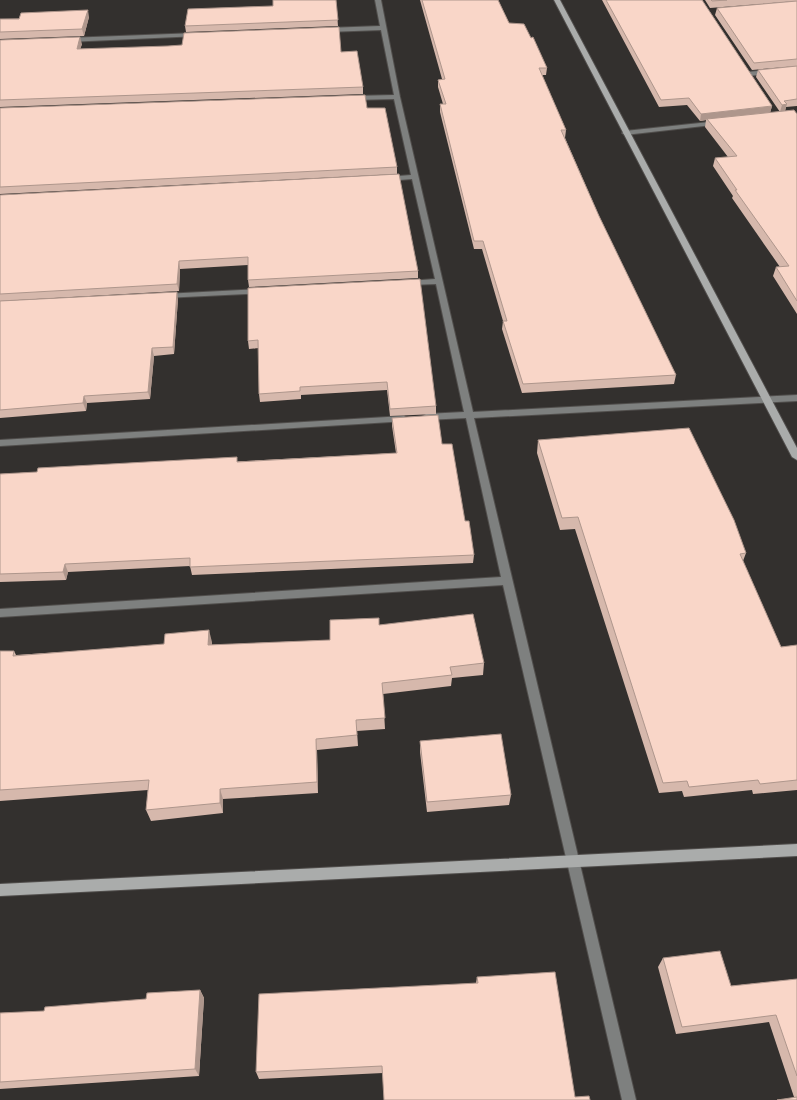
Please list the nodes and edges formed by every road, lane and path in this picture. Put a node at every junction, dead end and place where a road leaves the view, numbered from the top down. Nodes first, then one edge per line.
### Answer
1 (378, 0) edge
2 (557, 0) edge
3 (383, 28) junction
4 (324, 30) edge
5 (206, 35) edge
6 (59, 40) edge
7 (743, 66) edge
8 (797, 69) edge
9 (748, 74) junction
10 (753, 81) edge
11 (397, 96) junction
12 (348, 98) edge
13 (730, 122) edge
14 (625, 133) junction
15 (416, 178) junction
16 (376, 179) edge
17 (440, 281) junction
18 (401, 284) edge
19 (274, 290) edge
20 (156, 297) edge
21 (797, 398) edge
22 (768, 399) junction
23 (470, 415) junction
24 (0, 443) edge
25 (797, 457) edge
26 (507, 581) junction
27 (0, 614) edge
28 (797, 850) edge
29 (573, 861) junction
30 (0, 890) edge
31 (629, 1100) edge

1 - 3 street
2 - 14 street
3 - 4 street
3 - 11 street
5 - 6 street
7 - 9 street
8 - 9 street
9 - 10 street
11 - 12 street
11 - 15 street
13 - 14 street
14 - 22 street
15 - 16 street
15 - 17 street
17 - 18 street
17 - 23 street
19 - 20 street
21 - 22 street
22 - 23 street
22 - 25 street
23 - 24 street
23 - 26 street
26 - 27 street
26 - 29 street
28 - 29 street
29 - 30 street
29 - 31 street

